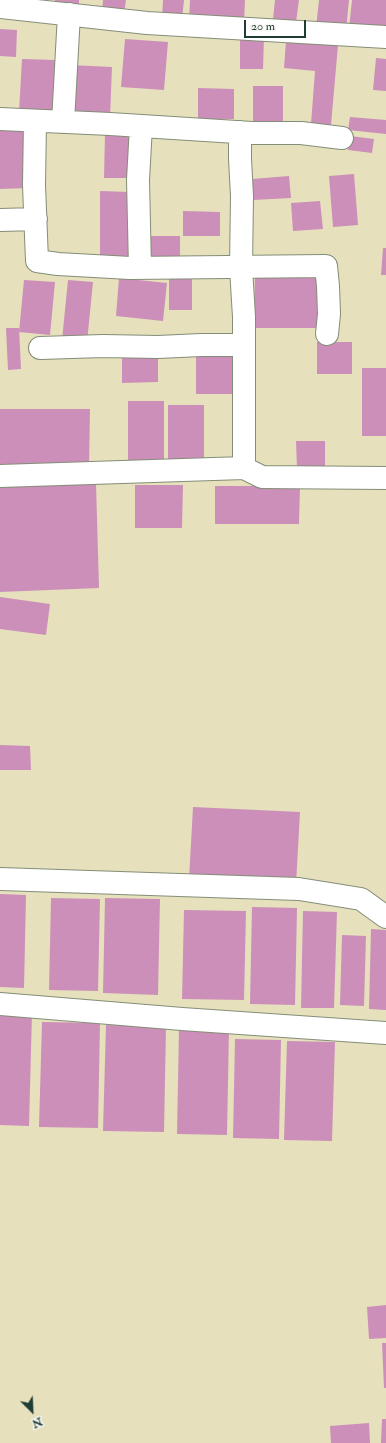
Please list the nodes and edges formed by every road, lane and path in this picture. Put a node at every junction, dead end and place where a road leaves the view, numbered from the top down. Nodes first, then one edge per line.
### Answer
1 (0, 7) edge
2 (69, 14) junction
3 (386, 37) edge
4 (0, 119) edge
5 (35, 121) junction
6 (63, 122) junction
7 (141, 126) junction
8 (240, 132) junction
9 (342, 138) dead end
10 (0, 220) edge
11 (36, 220) junction
12 (140, 268) junction
13 (242, 268) junction
14 (327, 334) dead end
15 (244, 345) junction
16 (40, 348) dead end
17 (244, 468) junction
18 (0, 476) edge
19 (386, 478) edge
20 (0, 878) edge
21 (386, 917) edge
22 (0, 1004) edge
23 (386, 1033) edge

1 - 2 street
2 - 3 street
2 - 6 street
4 - 5 street
5 - 6 street
5 - 11 street
6 - 7 street
7 - 8 street
7 - 12 street
8 - 9 street
8 - 13 street
10 - 11 street
11 - 12 street
12 - 13 street
13 - 14 street
13 - 15 street
15 - 16 street
15 - 17 street
17 - 18 street
17 - 19 street
20 - 21 street
22 - 23 street

